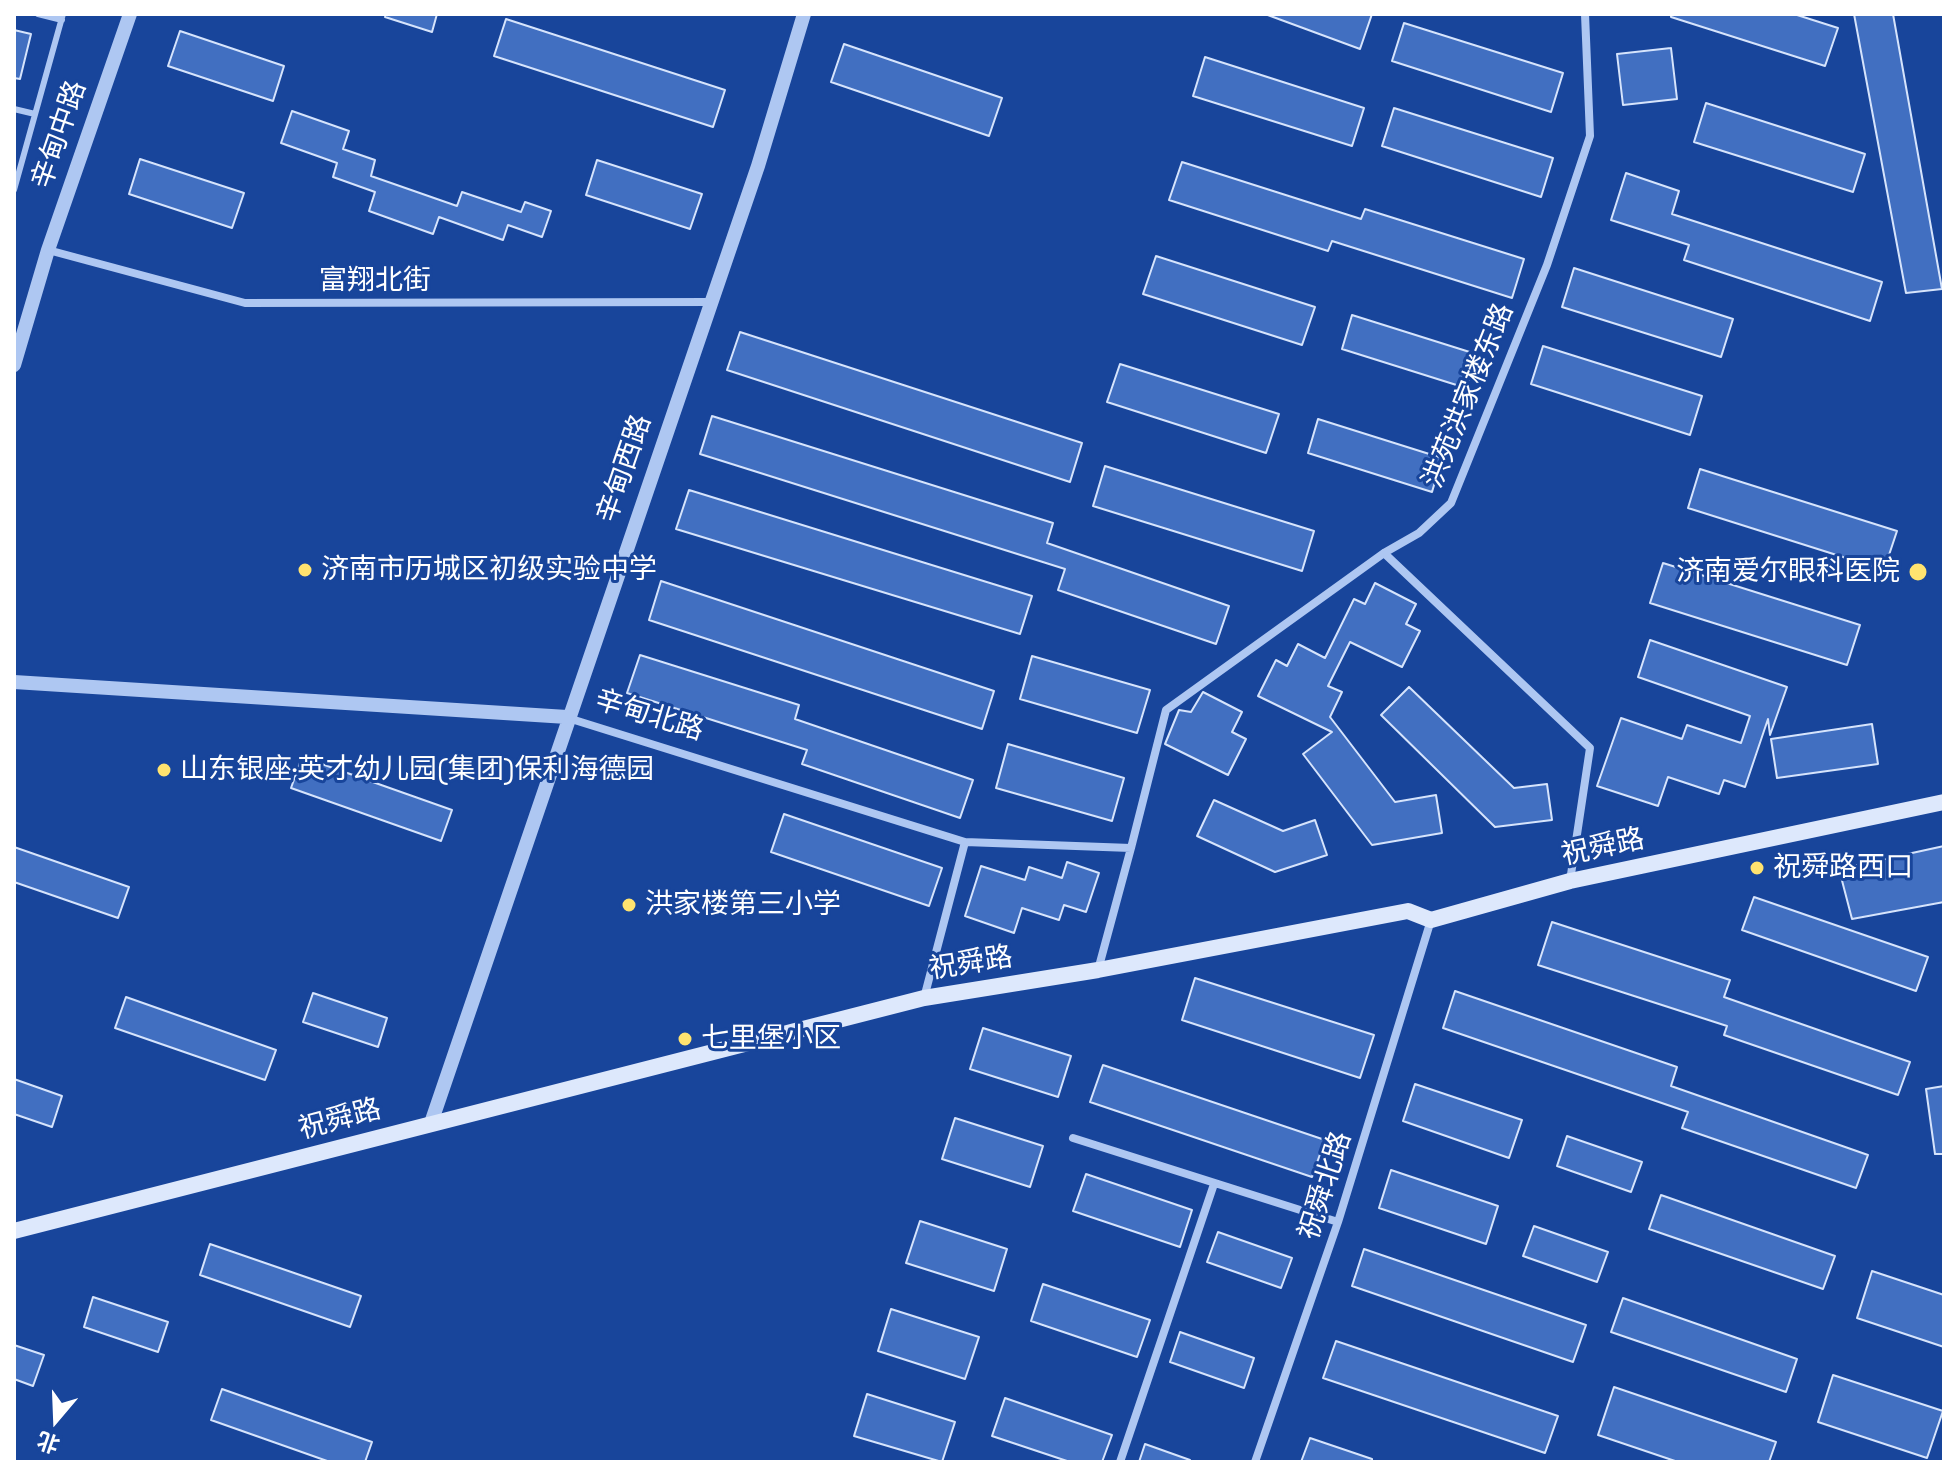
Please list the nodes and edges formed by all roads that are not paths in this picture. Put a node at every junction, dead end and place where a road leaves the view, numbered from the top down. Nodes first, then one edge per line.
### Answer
1 (38, 14) edge
2 (130, 14) edge
3 (804, 14) edge
4 (1585, 14) edge
5 (62, 17) edge
6 (14, 109) edge
7 (35, 114) junction
8 (14, 190) edge
9 (48, 250) junction
10 (710, 302) junction
11 (17, 344) edge
12 (14, 365) edge
13 (1384, 553) junction
14 (14, 682) edge
15 (567, 717) junction
16 (1944, 802) edge
17 (965, 842) junction
18 (1131, 848) junction
19 (1570, 881) junction
20 (1431, 920) junction
21 (1098, 970) junction
22 (924, 998) junction
23 (431, 1123) junction
24 (1073, 1138) dead end
25 (1214, 1184) junction
26 (1338, 1222) junction
27 (14, 1231) edge
28 (1120, 1462) edge
29 (1255, 1462) edge

1 - 5 lane
2 - 9 street, 辛甸中路
3 - 10 street, 辛甸西路
4 - 13 street, 洪苑洪家楼东路
5 - 7 lane
6 - 7 lane
7 - 8 lane
9 - 10 street, 富翔北街
9 - 11 street, 辛甸中路
10 - 15 street, 辛甸西路
11 - 12 street, 辛甸中路
13 - 18 street, 洪苑洪家楼东路
13 - 19 street
14 - 15 street, 辛甸北路
15 - 17 street, 辛甸北路
15 - 23 street, 辛甸西路
16 - 19 main road, 祝舜路
17 - 18 street, 辛甸北路
17 - 22 street
18 - 21 street
19 - 20 main road, 祝舜路
20 - 21 main road, 祝舜路
20 - 26 street, 祝舜北路
21 - 22 main road, 祝舜路
22 - 23 main road, 祝舜路
23 - 27 main road, 祝舜路
24 - 25 street
25 - 26 street
25 - 28 street
26 - 29 street, 祝舜北路

